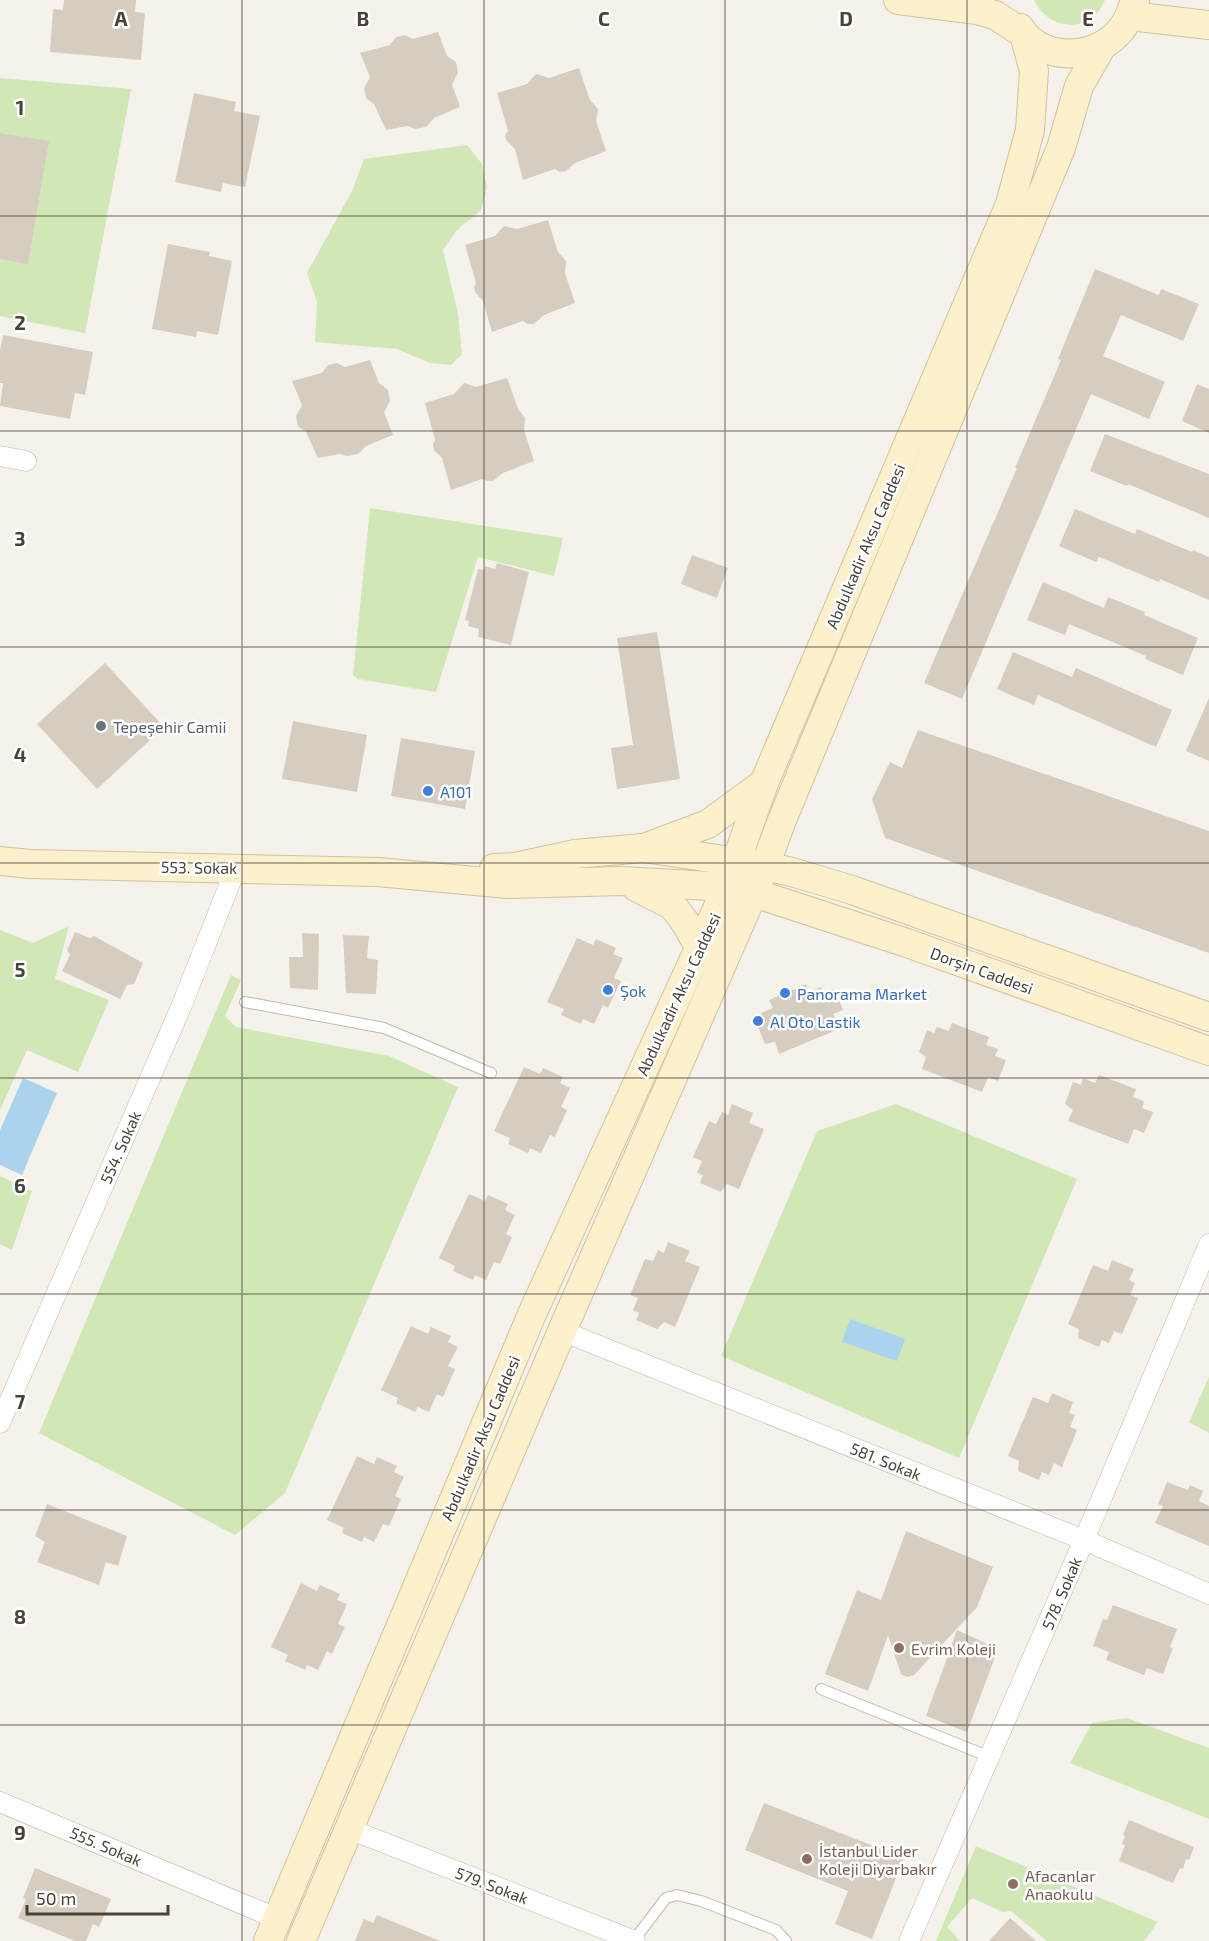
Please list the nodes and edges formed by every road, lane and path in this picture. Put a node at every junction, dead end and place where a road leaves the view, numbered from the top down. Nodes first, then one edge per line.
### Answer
1 (898, 0) edge
2 (1008, 0) edge
3 (1132, 8) edge
4 (1209, 25) edge
5 (1024, 34) junction
6 (1102, 46) junction
7 (0, 456) edge
8 (26, 461) dead end
9 (764, 783) junction
10 (643, 848) junction
11 (0, 861) edge
12 (765, 866) junction
13 (236, 868) junction
14 (399, 874) junction
15 (739, 880) junction
16 (623, 881) junction
17 (699, 947) junction
18 (245, 1002) dead end
19 (1209, 1017) edge
20 (1209, 1051) edge
21 (491, 1073) dead end
22 (1209, 1244) edge
23 (562, 1331) junction
24 (0, 1423) edge
25 (1084, 1540) junction
26 (1209, 1594) edge
27 (821, 1689) dead end
28 (990, 1757) junction
29 (0, 1802) edge
30 (349, 1829) junction
31 (273, 1930) edge
32 (301, 1941) edge
33 (634, 1941) edge
34 (786, 1941) edge
35 (909, 1941) edge

1 - 5 main road
2 - 5 main road, Abdulkadir Aksu Caddesi
3 - 4 main road
3 - 6 main road
5 - 6 main road
5 - 9 main road, Abdulkadir Aksu Caddesi
6 - 12 main road, Abdulkadir Aksu Caddesi
7 - 8 street
9 - 10 main road
9 - 15 main road, Abdulkadir Aksu Caddesi
10 - 14 main road
10 - 15 main road
11 - 13 main road, 553. Sokak
12 - 15 main road, Dorşin Caddesi
12 - 19 main road, Dorşin Caddesi
13 - 14 main road, 553. Sokak
13 - 24 street, 554. Sokak
14 - 16 main road
15 - 16 main road
15 - 17 main road, Abdulkadir Aksu Caddesi
15 - 20 main road, Dorşin Caddesi
15 - 23 main road, Abdulkadir Aksu Caddesi
16 - 17 main road
17 - 31 main road, Abdulkadir Aksu Caddesi
18 - 21 lane
22 - 25 street, 578. Sokak
23 - 25 street, 581. Sokak
23 - 30 main road, Abdulkadir Aksu Caddesi
25 - 26 street, 581. Sokak
25 - 28 street, 578. Sokak
27 - 28 lane
28 - 35 street, 578. Sokak
29 - 31 street, 555. Sokak
30 - 32 main road, Abdulkadir Aksu Caddesi
30 - 33 street, 579. Sokak
33 - 34 lane

